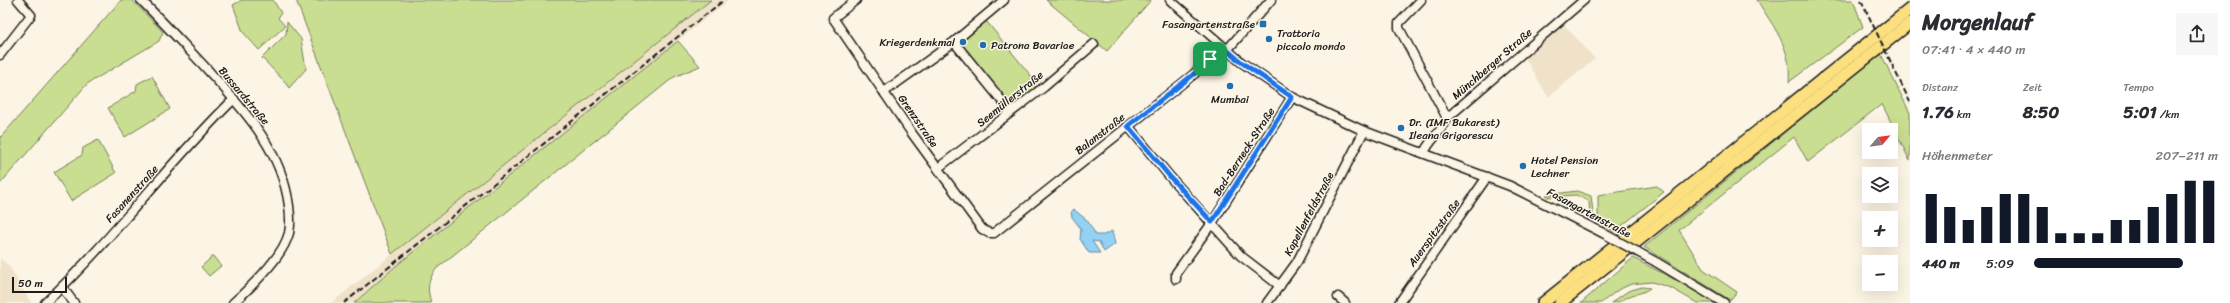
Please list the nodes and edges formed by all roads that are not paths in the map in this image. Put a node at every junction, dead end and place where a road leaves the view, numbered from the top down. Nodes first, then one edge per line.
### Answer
1 (18, 0) edge
2 (141, 0) edge
3 (856, 0) edge
4 (1004, 0) edge
5 (1170, 0) edge
6 (1271, 0) edge
7 (1421, 0) edge
8 (1584, 0) edge
9 (1910, 9) edge
10 (1910, 23) edge
11 (954, 42) junction
12 (1094, 44) dead end
13 (1225, 48) junction
14 (0, 55) edge
15 (884, 92) junction
16 (1292, 97) junction
17 (234, 99) junction
18 (1011, 112) junction
19 (1447, 118) junction
20 (1128, 126) junction
21 (1364, 131) junction
22 (1424, 153) junction
23 (938, 168) junction
24 (1487, 177) junction
25 (1212, 222) junction
26 (989, 233) joint
27 (1176, 279) dead end
28 (1280, 286) junction
29 (62, 287) junction
30 (1338, 297) dead end
31 (45, 303) edge
32 (74, 303) edge
33 (233, 303) edge
34 (1267, 303) edge
35 (1345, 303) edge
36 (1399, 303) edge
37 (1543, 303) edge
38 (1560, 303) edge
39 (1724, 303) edge

1 - 14 street
2 - 17 street, Bussardstraße
3 - 15 street, Grenzstraße
4 - 11 street
5 - 13 street, Fasangartenstraße
6 - 13 street, Balanstraße
7 - 19 street
8 - 19 street, Münchberger Straße
9 - 37 highway
10 - 38 highway
11 - 15 street
11 - 18 street
12 - 18 street, Seemüllerstraße
13 - 16 street, Fasangartenstraße
13 - 20 street, Balanstraße
15 - 23 street, Grenzstraße
16 - 21 street, Fasangartenstraße
16 - 25 street, Bad-Berneck-Straße
17 - 29 street, Fasanenstraße
17 - 33 street, Bussardstraße
18 - 23 street, Seemüllerstraße
19 - 22 street, Münchberger Straße
20 - 25 street
20 - 26 street, Balanstraße
21 - 22 street, Fasangartenstraße
21 - 28 street, Kapellenfeldstraße
22 - 24 street, Fasangartenstraße
23 - 26 street, Grenzstraße
24 - 36 street, Auerspitzstraße
24 - 39 street, Fasangartenstraße, bridge
25 - 27 street, Bad-Berneck-Straße
25 - 28 street
28 - 34 street, Kapellenfeldstraße
29 - 31 street, Fasanenstraße
29 - 32 street
30 - 35 street

